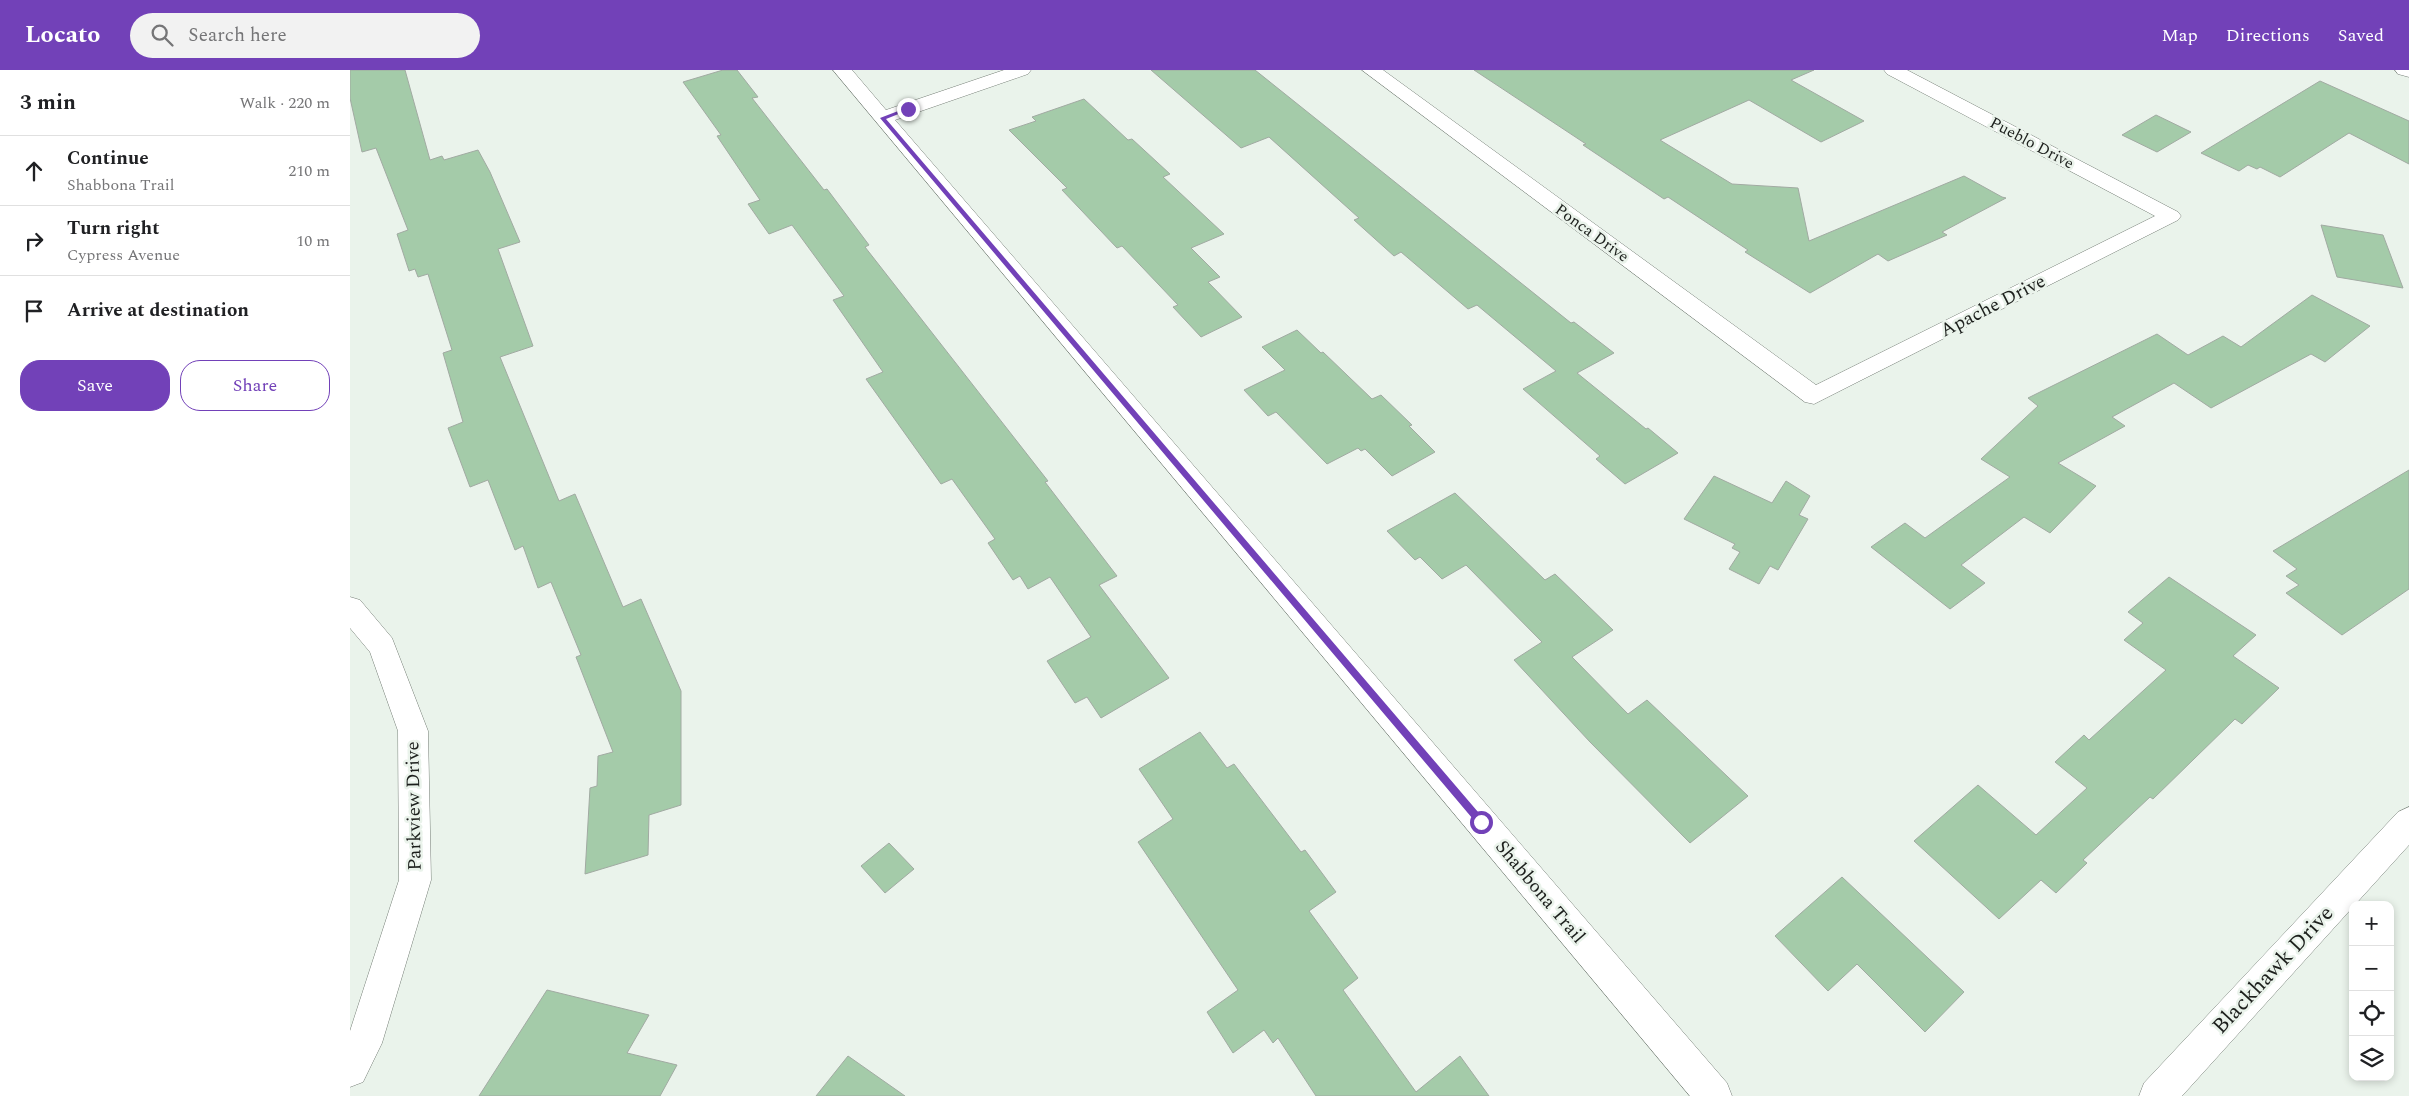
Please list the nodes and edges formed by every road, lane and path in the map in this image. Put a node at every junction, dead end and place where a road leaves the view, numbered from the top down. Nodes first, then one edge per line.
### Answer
1 (842, 70) edge
2 (1022, 70) edge
3 (1371, 70) edge
4 (1893, 70) edge
5 (2404, 70) edge
6 (2409, 72) edge
7 (882, 118) junction
8 (2171, 216) joint
9 (1814, 396) joint
10 (350, 608) edge
11 (2409, 822) edge
12 (350, 1069) edge
13 (1714, 1096) edge
14 (2157, 1096) edge

1 - 7 street, Shabbona Trail
2 - 7 street
3 - 9 street, Ponca Drive
4 - 8 street, Pueblo Drive
5 - 6 street
7 - 13 street, Shabbona Trail
8 - 9 street, Apache Drive
10 - 12 street, Parkview Drive
11 - 14 street, Blackhawk Drive

